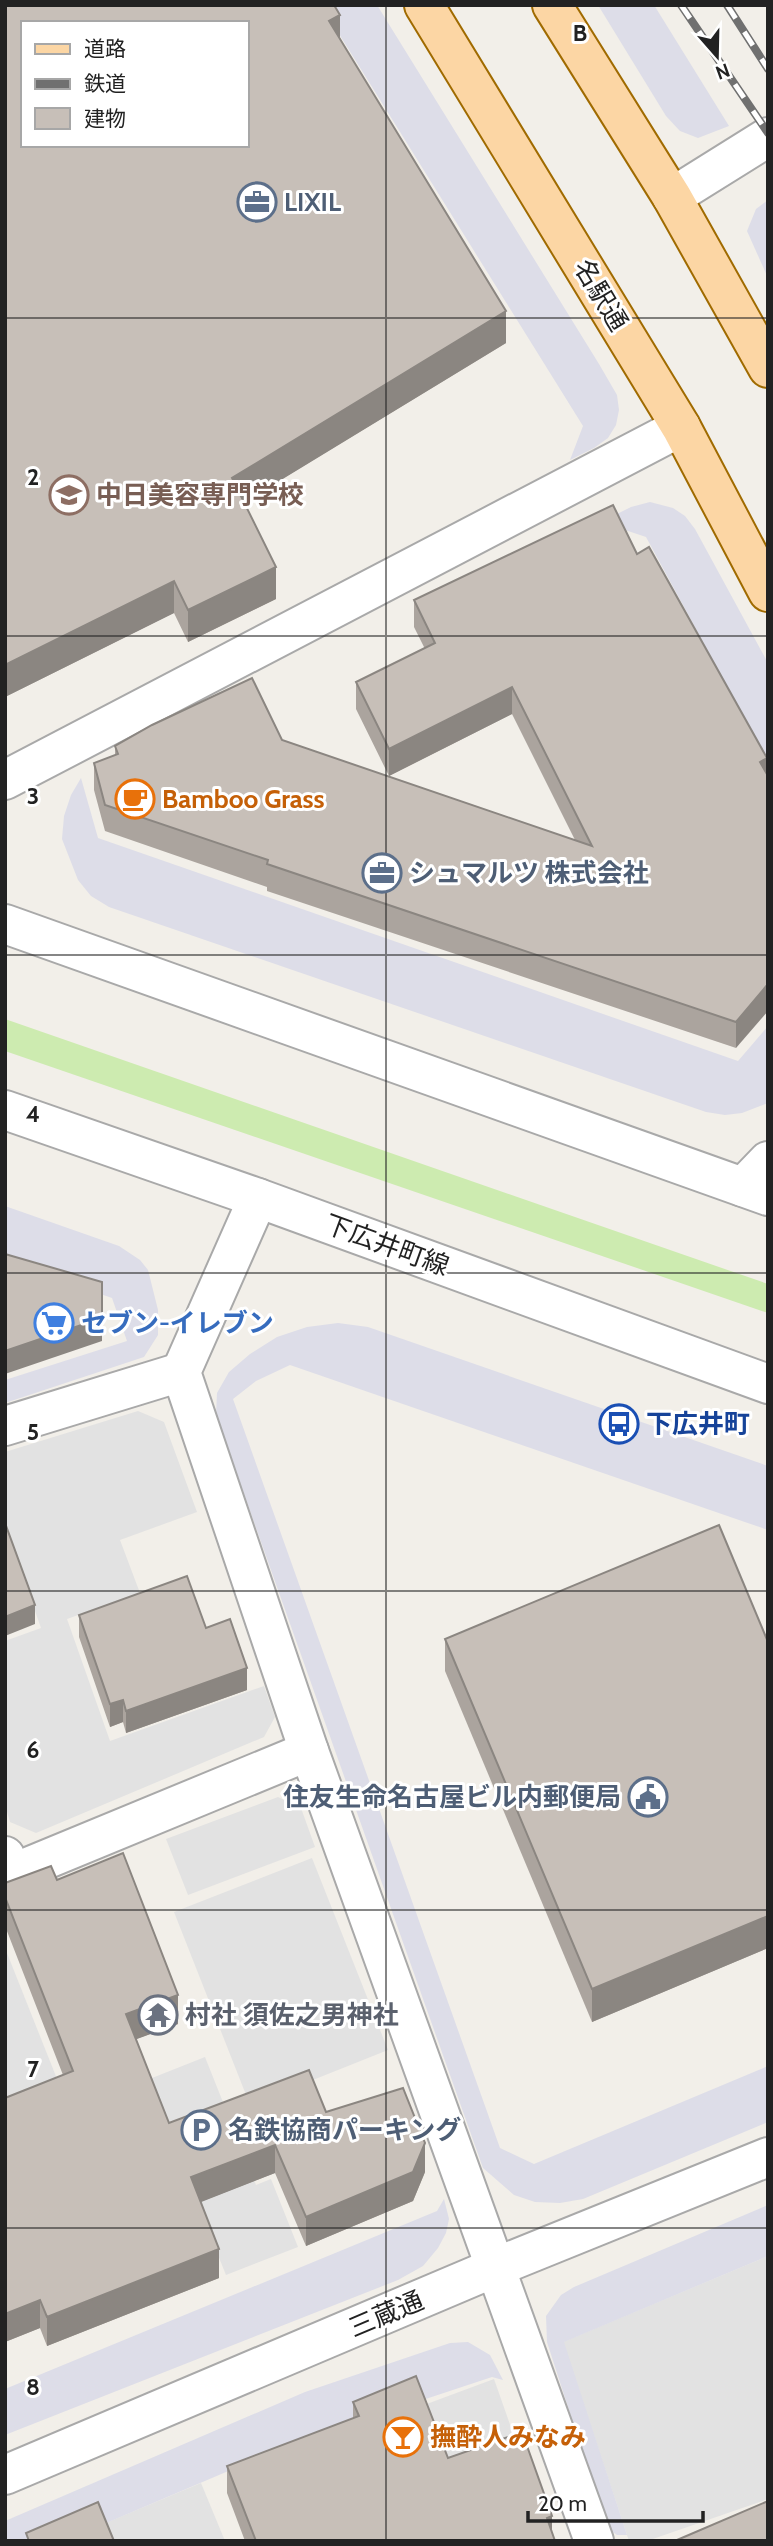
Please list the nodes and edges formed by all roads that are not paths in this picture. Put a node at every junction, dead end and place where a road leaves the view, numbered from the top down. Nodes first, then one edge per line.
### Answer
1 (424, 5) edge
2 (552, 5) edge
3 (768, 138) edge
4 (672, 197) junction
5 (768, 368) edge
6 (681, 427) junction
7 (768, 592) edge
8 (5, 780) edge
9 (5, 924) edge
10 (5, 1110) edge
11 (760, 1181) edge
12 (258, 1198) junction
13 (181, 1373) junction
14 (768, 1384) edge
15 (5, 1426) edge
16 (309, 1751) junction
17 (5, 1856) edge
18 (768, 2157) edge
19 (496, 2267) junction
20 (5, 2475) edge
21 (594, 2541) edge

1 - 6 main road, 名駅通
2 - 4 main road
3 - 4 street
4 - 5 main road
6 - 7 main road, 名駅通
6 - 8 street
9 - 11 street
10 - 12 street, 下広井町線
12 - 13 street
12 - 14 street, 下広井町線
13 - 15 street
13 - 16 street
16 - 17 street
16 - 19 street
18 - 19 street, 三蔵通
19 - 20 street, 三蔵通
19 - 21 street

